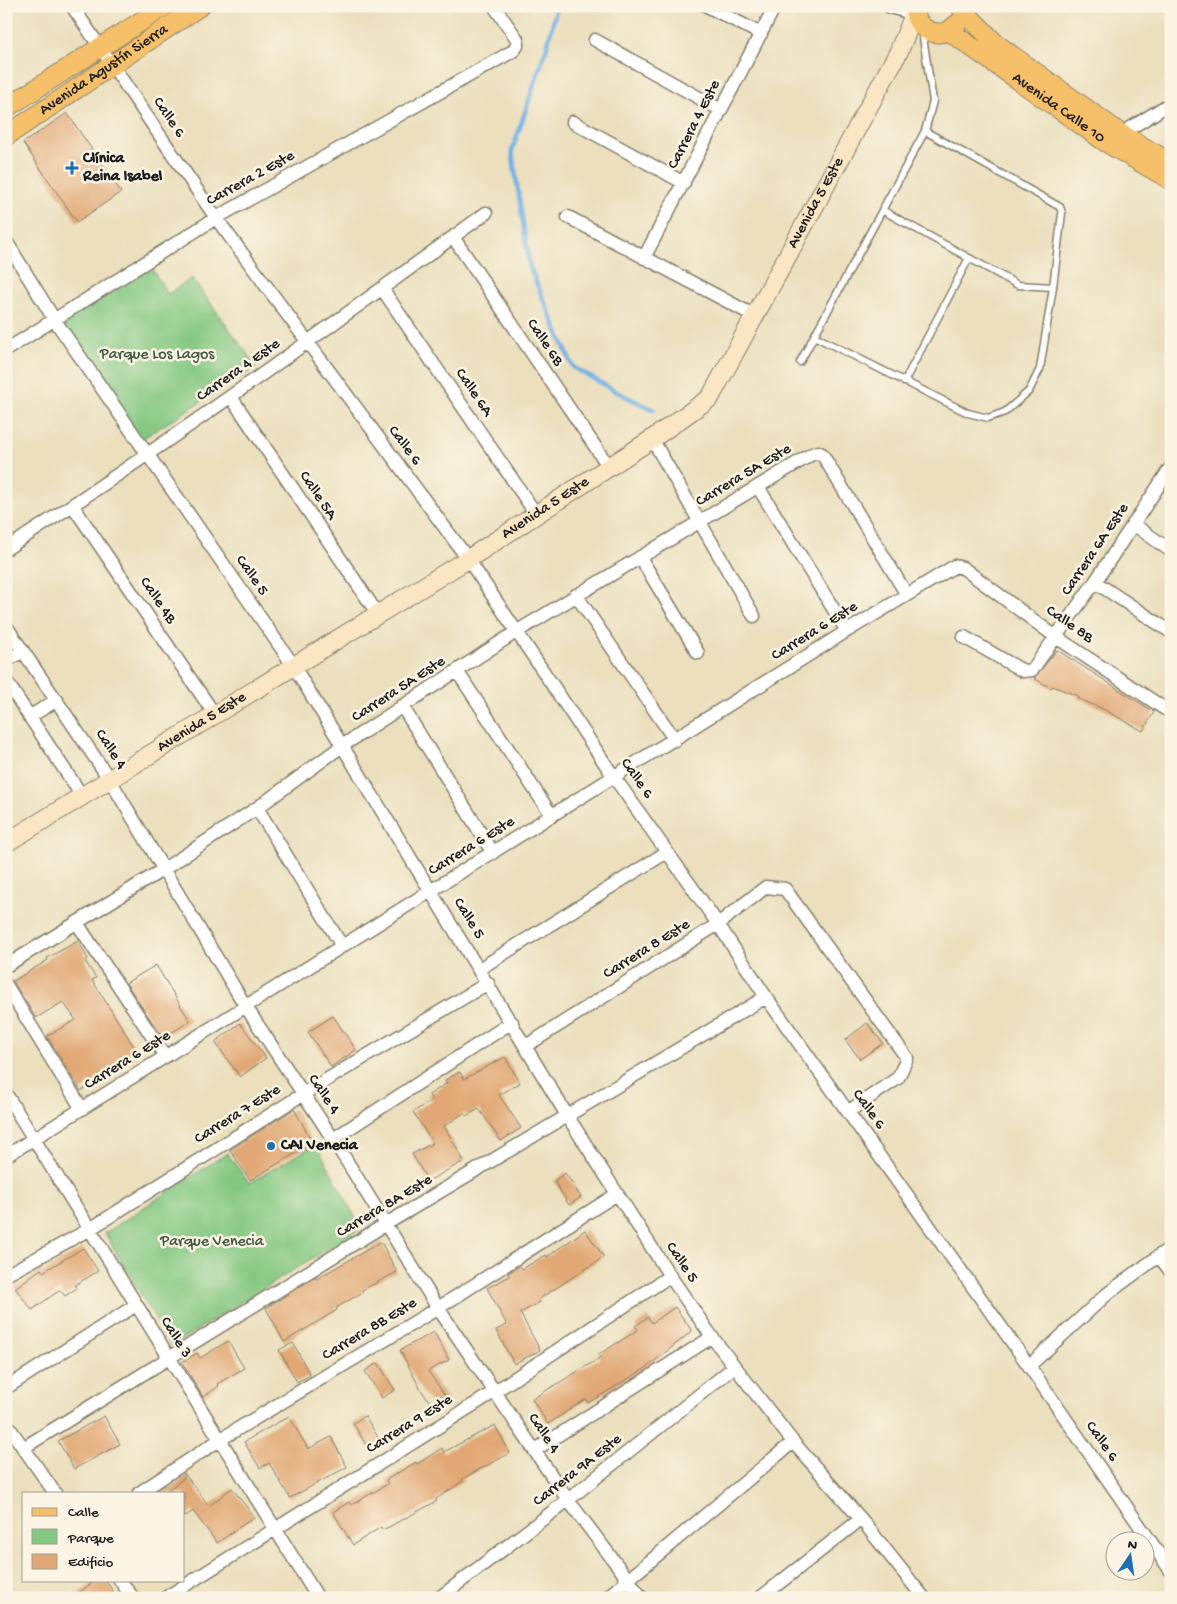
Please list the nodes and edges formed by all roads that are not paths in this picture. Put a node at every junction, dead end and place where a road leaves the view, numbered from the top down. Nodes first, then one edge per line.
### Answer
1 (72, 6) edge
2 (165, 6) edge
3 (200, 6) edge
4 (494, 6) edge
5 (707, 6) edge
6 (775, 6) edge
7 (891, 6) edge
8 (962, 8) edge
9 (917, 15) edge
10 (949, 31) junction
11 (761, 34) junction
12 (595, 40) dead end
13 (101, 49) junction
14 (113, 65) junction
15 (1171, 103) edge
16 (6, 108) edge
17 (721, 110) junction
18 (573, 122) dead end
19 (925, 132) junction
20 (6, 136) edge
21 (1114, 139) junction
22 (1171, 163) edge
23 (1171, 180) edge
24 (684, 183) junction
25 (882, 210) junction
26 (486, 213) dead end
27 (568, 217) dead end
28 (216, 218) junction
29 (453, 237) junction
30 (6, 241) edge
31 (644, 258) junction
32 (969, 258) junction
33 (1053, 287) junction
34 (383, 290) junction
35 (755, 316) junction
36 (54, 319) junction
37 (814, 336) junction
38 (307, 344) junction
39 (6, 350) edge
40 (800, 362) dead end
41 (904, 382) junction
42 (231, 397) junction
43 (652, 439) junction
44 (148, 456) junction
45 (609, 467) junction
46 (1171, 467) edge
47 (758, 487) junction
48 (73, 506) junction
49 (536, 514) junction
50 (700, 521) junction
51 (1133, 524) junction
52 (6, 549) edge
53 (1171, 551) edge
54 (640, 557) junction
55 (468, 559) junction
56 (956, 566) joint
57 (1096, 582) junction
58 (576, 595) junction
59 (907, 595) junction
60 (377, 613) junction
61 (754, 616) dead end
62 (6, 626) edge
63 (847, 631) junction
64 (516, 632) junction
65 (1171, 632) edge
66 (964, 637) dead end
67 (1056, 637) junction
68 (23, 651) junction
69 (698, 653) dead end
70 (6, 661) edge
71 (293, 665) junction
72 (458, 671) junction
73 (6, 682) edge
74 (57, 700) junction
75 (402, 706) junction
76 (1165, 709) dead end
77 (215, 715) junction
78 (29, 717) junction
79 (675, 740) junction
80 (342, 746) junction
81 (614, 777) junction
82 (110, 780) junction
83 (82, 796) junction
84 (257, 808) junction
85 (552, 816) junction
86 (6, 843) edge
87 (667, 852) junction
88 (493, 853) junction
89 (164, 869) junction
90 (431, 892) junction
91 (77, 923) junction
92 (718, 924) junction
93 (342, 946) junction
94 (6, 966) edge
95 (480, 969) junction
96 (488, 983) junction
97 (6, 986) edge
98 (766, 997) junction
99 (246, 1007) junction
100 (512, 1022) junction
101 (526, 1046) junction
102 (164, 1056) junction
103 (6, 1094) edge
104 (303, 1094) junction
105 (82, 1109) junction
106 (849, 1111) junction
107 (568, 1117) junction
108 (35, 1138) junction
109 (333, 1139) junction
110 (6, 1156) edge
111 (617, 1194) junction
112 (386, 1224) junction
113 (90, 1228) junction
114 (1171, 1247) edge
115 (1159, 1256) junction
116 (1171, 1272) edge
117 (6, 1276) edge
118 (670, 1276) junction
119 (136, 1305) junction
120 (438, 1308) junction
121 (712, 1337) junction
122 (168, 1358) junction
123 (1029, 1366) junction
124 (734, 1367) junction
125 (6, 1388) edge
126 (494, 1392) junction
127 (6, 1423) edge
128 (221, 1439) junction
129 (793, 1442) junction
130 (23, 1448) junction
131 (535, 1450) junction
132 (54, 1492) edge
133 (141, 1492) edge
134 (568, 1500) junction
135 (861, 1519) junction
136 (276, 1527) junction
137 (1171, 1571) edge
138 (628, 1580) junction
139 (121, 1582) edge
140 (133, 1598) edge
141 (165, 1598) edge
142 (318, 1598) edge
143 (439, 1598) edge
144 (606, 1598) edge
145 (642, 1598) edge
146 (760, 1598) edge
147 (924, 1598) edge

1 - 13 street, Calle 6
2 - 13 main road, Avenida Agustín Sierra
3 - 14 main road, Avenida Agustín Sierra
4 - 28 street, Carrera 2 Este
5 - 11 street
6 - 11 street, Carrera 4 Este
7 - 9 street
8 - 10 main road
8 - 21 main road, Avenida Calle 10
9 - 10 main road
9 - 19 lane
9 - 35 main road, Avenida 5 Este
10 - 21 main road, Avenida Calle 10
11 - 17 street, Carrera 4 Este
12 - 17 street
13 - 14 street, Calle 6
13 - 16 main road, Avenida Agustín Sierra
14 - 20 main road, Avenida Agustín Sierra
14 - 28 street, Calle 6
15 - 21 street
17 - 24 street, Carrera 4 Este
18 - 24 street
19 - 25 lane
19 - 33 lane
21 - 22 main road, Avenida Calle 10
21 - 23 main road, Avenida Calle 10
24 - 31 street, Carrera 4 Este
25 - 32 lane
25 - 37 lane
26 - 29 street, Carrera 4 Este
27 - 31 street
28 - 36 street, Carrera 2 Este
28 - 38 street, Calle 6
29 - 34 street, Carrera 4 Este
29 - 45 street, Calle 6B
30 - 36 street, Calle 5
31 - 35 street
32 - 33 lane
32 - 41 lane
33 - 41 lane
34 - 38 street, Carrera 4 Este
34 - 49 street, Calle 6A
35 - 43 main road, Avenida 5 Este
36 - 39 street, Carrera 2 Este
36 - 44 street, Calle 5
37 - 40 lane
37 - 41 lane
38 - 42 street, Carrera 4 Este
38 - 55 street, Calle 6
42 - 44 street, Carrera 4 Este
42 - 60 street, Calle 5A
43 - 45 main road, Avenida 5 Este
43 - 50 street
44 - 48 street, Carrera 4 Este
44 - 71 street, Calle 5
45 - 49 main road, Avenida 5 Este
46 - 51 street, Carrera 6A Este
47 - 50 street, Carrera 5A Este
47 - 59 street, Carrera 5A Este
47 - 63 street
48 - 52 street, Carrera 4 Este
48 - 77 street, Calle 4B
49 - 55 main road, Avenida 5 Este
50 - 54 street, Carrera 5A Este
50 - 61 street
51 - 53 street
51 - 57 street, Carrera 6A Este
54 - 58 street, Carrera 5A Este
54 - 69 street
55 - 60 main road, Avenida 5 Este
55 - 64 street, Calle 6
56 - 59 street, Carrera 6 Este
56 - 67 street, Calle 8B
57 - 65 street
57 - 67 street, Carrera 6A Este
58 - 64 street, Carrera 5A Este
58 - 79 street
59 - 63 street, Carrera 6 Este
60 - 71 main road, Avenida 5 Este
62 - 68 street, Calle 4
63 - 79 street, Carrera 6 Este
64 - 72 street, Carrera 5A Este
64 - 81 street, Calle 6
66 - 67 street, Carrera 6A Este
67 - 76 street, Calle 8B
68 - 70 street
68 - 74 street, Calle 4
71 - 77 main road, Avenida 5 Este
71 - 80 street, Calle 5
72 - 75 street, Carrera 5A Este
72 - 85 street
73 - 78 street
74 - 78 street
74 - 82 street, Calle 4
75 - 80 street, Carrera 5A Este
75 - 88 street
77 - 82 main road, Avenida 5 Este
78 - 83 street
79 - 81 street, Carrera 6 Este
80 - 84 street, Carrera 5A Este
80 - 90 street, Calle 5
81 - 85 street, Carrera 6 Este
81 - 87 street, Calle 6
82 - 83 main road, Avenida 5 Este
82 - 89 street, Calle 4
83 - 86 main road, Avenida 5 Este
84 - 89 street, Carrera 5A Este
84 - 93 street
85 - 88 street, Carrera 6 Este
87 - 92 street, Calle 6
87 - 95 street
88 - 90 street, Carrera 6 Este
89 - 91 street, Carrera 5A Este
89 - 99 street, Calle 4
90 - 93 street, Carrera 6 Este
90 - 95 street, Calle 5
91 - 94 street, Carrera 5A Este
91 - 102 street
92 - 98 street, Calle 6
92 - 101 street, Carrera 8 Este
92 - 106 street, Carrera 8 Este
93 - 99 street, Carrera 6 Este
95 - 96 street, Calle 5
96 - 100 street, Calle 5
96 - 104 street, Carrera 7 Este
97 - 105 street
98 - 106 street, Calle 6
98 - 107 street, Carrera 8A Este
99 - 102 street, Carrera 6 Este
99 - 104 street, Calle 4
100 - 101 street, Calle 5
100 - 109 street
101 - 107 street, Calle 5
102 - 105 street, Carrera 6 Este
103 - 108 street, Calle 3
104 - 109 street, Calle 4
104 - 113 street, Carrera 7 Este
105 - 108 street, Carrera 6 Este
106 - 123 street, Calle 6
107 - 111 street, Calle 5
107 - 112 street, Carrera 8A Este
108 - 110 street, Carrera 6 Este
108 - 113 street, Calle 3
109 - 112 street, Calle 4
111 - 118 street, Calle 5
111 - 120 street, Carrera 8B Este
112 - 120 street, Calle 4
112 - 122 street, Carrera 8A Este
113 - 117 street, Carrera 7 Este
113 - 119 street, Calle 3
114 - 115 street
115 - 116 street
115 - 123 street
118 - 121 street, Calle 5
118 - 126 street, Carrera 9 Este
119 - 122 street, Calle 3
119 - 125 street
120 - 126 street, Calle 4
120 - 128 street, Carrera 8B Este
121 - 124 street, Calle 5
121 - 131 street
122 - 128 street, Calle 3
122 - 130 street, Carrera 8A Este
123 - 137 street, Calle 6
124 - 129 street, Calle 5
124 - 134 street, Carrera 9A Este
126 - 131 street, Calle 4
126 - 136 street, Carrera 9 Este
127 - 130 street
128 - 133 street, Carrera 8B Este
128 - 136 street, Calle 3
129 - 135 street, Calle 5
129 - 138 street
130 - 132 street
131 - 134 street, Calle 4
134 - 138 street, Calle 4
134 - 143 street, Carrera 9A Este
135 - 146 street
135 - 147 street, Calle 5
136 - 141 street, Carrera 9 Este
136 - 142 street, Calle 3
138 - 144 street
138 - 145 street, Calle 4
139 - 140 street

